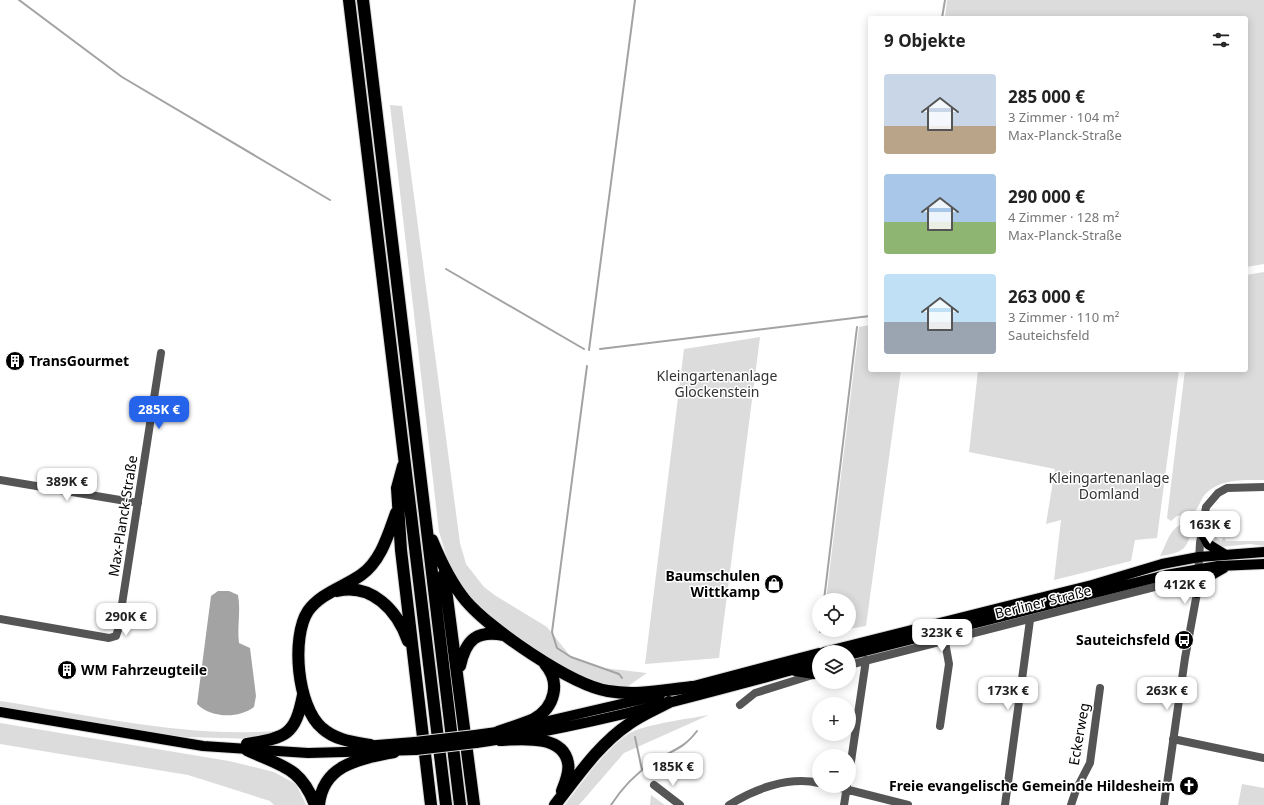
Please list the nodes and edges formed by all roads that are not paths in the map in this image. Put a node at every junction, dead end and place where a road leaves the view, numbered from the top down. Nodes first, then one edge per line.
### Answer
1 (349, 0) edge
2 (363, 0) edge
3 (161, 353) dead end
4 (405, 459) junction
5 (0, 480) edge
6 (1264, 487) edge
7 (138, 503) junction
8 (398, 510) junction
9 (425, 520) junction
10 (1201, 531) junction
11 (1264, 552) edge
12 (1224, 554) junction
13 (1199, 557) junction
14 (1264, 564) edge
15 (1229, 566) junction
16 (443, 567) junction
17 (1199, 569) junction
18 (1198, 580) junction
19 (329, 593) junction
20 (1197, 593) junction
21 (0, 619) edge
22 (1030, 620) junction
23 (507, 636) junction
24 (945, 642) junction
25 (852, 645) edge
26 (856, 653) edge
27 (812, 655) edge
28 (538, 657) junction
29 (414, 659) junction
30 (866, 660) junction
31 (856, 663) edge
32 (812, 665) edge
33 (791, 671) junction
34 (812, 673) edge
35 (812, 674) edge
36 (458, 676) junction
37 (692, 687) junction
38 (1100, 688) dead end
39 (303, 694) junction
40 (669, 702) junction
41 (740, 705) dead end
42 (0, 712) edge
43 (940, 726) dead end
44 (499, 736) junction
45 (1173, 739) junction
46 (370, 745) junction
47 (416, 746) junction
48 (247, 747) junction
49 (853, 749) edge
50 (394, 752) junction
51 (1264, 758) edge
52 (812, 781) edge
53 (654, 785) dead end
54 (856, 791) edge
55 (846, 793) edge
56 (557, 802) edge
57 (474, 803) edge
58 (898, 804) edge
59 (315, 805) edge
60 (319, 805) edge
61 (431, 805) edge
62 (446, 805) edge
63 (460, 805) edge
64 (680, 805) edge
65 (729, 805) edge
66 (844, 805) edge
67 (908, 805) edge
68 (1005, 805) edge
69 (1071, 805) edge
70 (1164, 805) edge

1 - 4 highway
2 - 9 highway
3 - 7 street, Max-Planck-Straße
4 - 8 highway
4 - 62 highway
5 - 7 street
6 - 10 street
7 - 21 street, Max-Planck-Straße
8 - 19 highway
8 - 29 highway
9 - 16 highway
9 - 63 highway
10 - 12 main road
10 - 13 street
11 - 12 main road
12 - 13 main road
13 - 17 street
13 - 25 main road
14 - 15 main road
15 - 17 main road
15 - 20 main road
16 - 23 highway
16 - 36 highway
17 - 18 street
17 - 26 main road
18 - 20 street
18 - 22 street, Berliner Straße
19 - 29 highway
19 - 39 highway
20 - 45 street
22 - 24 street, Berliner Straße
22 - 68 street
23 - 28 highway
23 - 36 highway
24 - 30 street, Berliner Straße
24 - 43 street
27 - 37 main road
28 - 37 highway
28 - 44 highway
29 - 61 highway
30 - 31 street, Berliner Straße
30 - 49 street
32 - 33 main road
33 - 34 main road
33 - 40 main road
35 - 41 street
36 - 57 highway
37 - 44 main road
38 - 69 street, Eckerweg
39 - 46 highway
39 - 48 highway
40 - 44 main road
40 - 56 highway
42 - 48 main road
44 - 47 main road, bridge
44 - 56 highway
45 - 51 street
45 - 70 street
46 - 47 main road
46 - 48 main road
47 - 50 main road
48 - 50 main road
48 - 59 highway
50 - 60 highway
52 - 65 street
53 - 64 street
54 - 58 street
55 - 66 street
58 - 67 street

